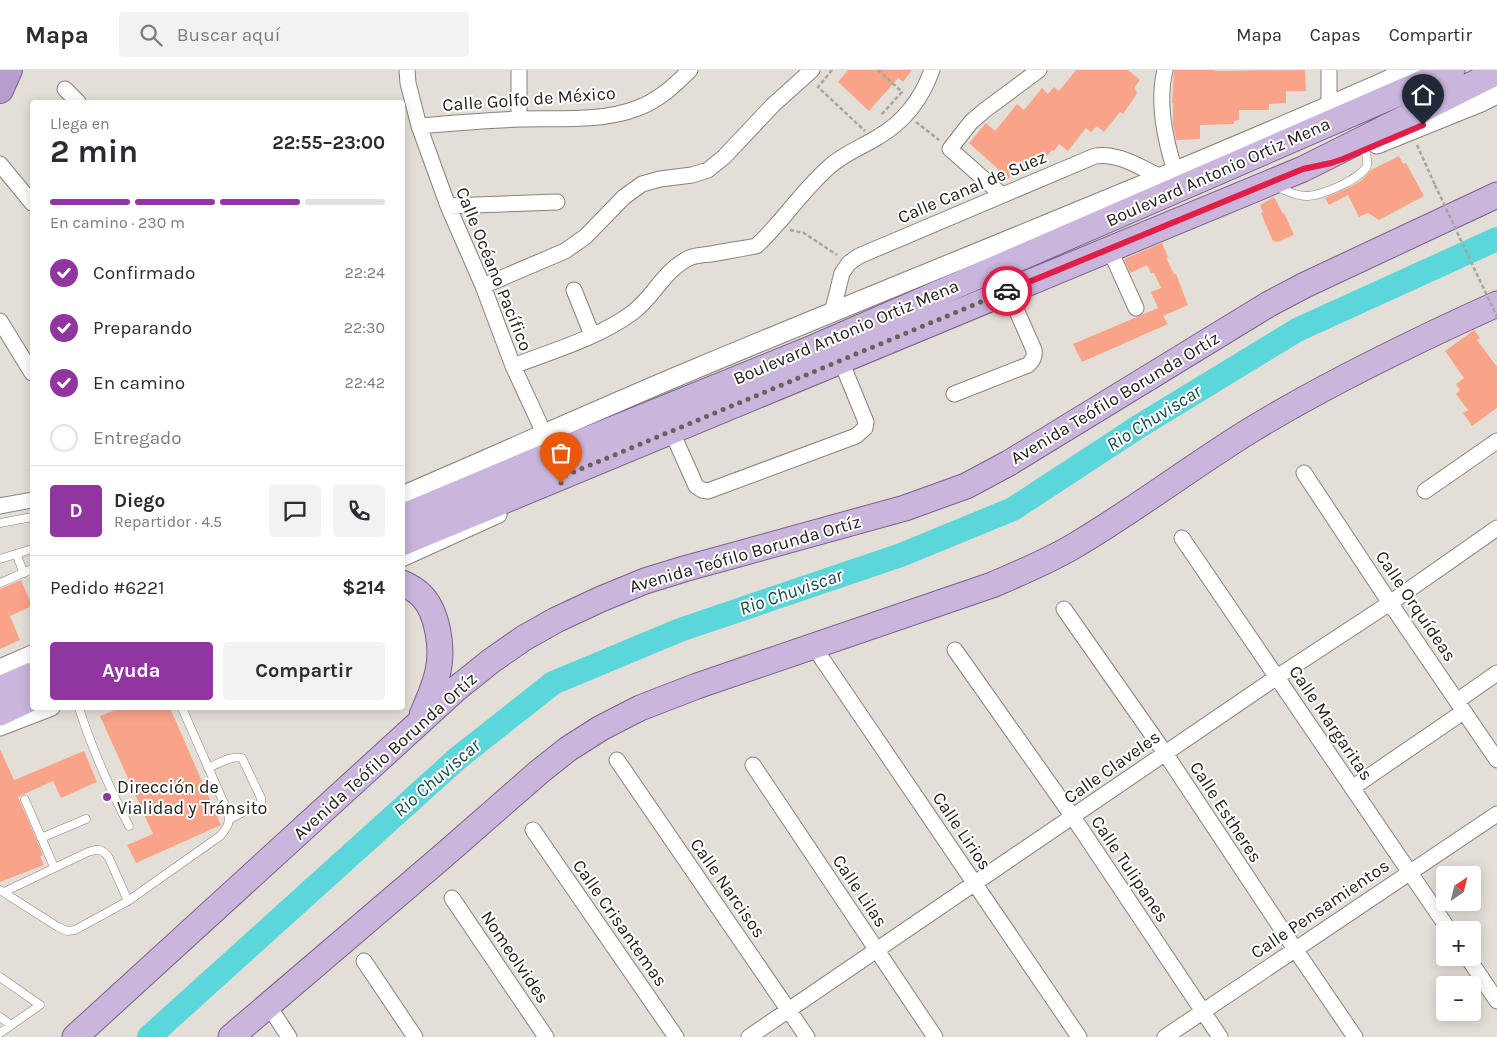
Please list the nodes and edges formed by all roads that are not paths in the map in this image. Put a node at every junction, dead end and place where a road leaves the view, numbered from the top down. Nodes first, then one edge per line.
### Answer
1 (10, 70) edge
2 (407, 70) edge
3 (519, 70) edge
4 (690, 70) edge
5 (812, 70) edge
6 (932, 70) edge
7 (1038, 70) edge
8 (1165, 70) edge
9 (1329, 70) edge
10 (1411, 70) edge
11 (1497, 72) edge
12 (1448, 85) edge
13 (65, 89) dead end
14 (0, 90) edge
15 (1497, 94) edge
16 (76, 100) edge
17 (1329, 106) junction
18 (519, 119) junction
19 (419, 126) junction
20 (1364, 150) junction
21 (0, 164) edge
22 (1303, 169) junction
23 (1168, 174) junction
24 (1268, 183) junction
25 (1497, 194) edge
26 (1002, 195) junction
27 (30, 201) edge
28 (557, 202) dead end
29 (448, 206) junction
30 (1109, 248) junction
31 (483, 286) junction
32 (574, 290) dead end
33 (1008, 291) junction
34 (1497, 304) edge
35 (1136, 308) dead end
36 (832, 313) junction
37 (0, 321) edge
38 (592, 336) junction
39 (841, 361) junction
40 (513, 366) junction
41 (30, 370) edge
42 (954, 394) dead end
43 (671, 430) junction
44 (1497, 441) edge
45 (549, 443) junction
46 (1304, 472) dead end
47 (564, 476) junction
48 (1426, 491) dead end
49 (405, 495) edge
50 (30, 500) edge
51 (0, 506) edge
52 (405, 515) edge
53 (30, 517) edge
54 (0, 523) edge
55 (1497, 528) edge
56 (1182, 538) dead end
57 (405, 542) edge
58 (30, 550) edge
59 (16, 554) junction
60 (0, 558) edge
61 (405, 558) edge
62 (30, 570) edge
63 (24, 573) junction
64 (0, 583) edge
65 (405, 585) edge
66 (1390, 603) junction
67 (1064, 609) dead end
68 (814, 647) junction
69 (955, 650) dead end
70 (30, 656) edge
71 (0, 669) edge
72 (1497, 673) edge
73 (30, 676) edge
74 (1277, 677) junction
75 (0, 689) edge
76 (30, 699) edge
77 (1460, 706) junction
78 (47, 710) edge
79 (80, 710) edge
80 (183, 710) edge
81 (0, 713) edge
82 (419, 723) junction
83 (0, 728) edge
84 (1165, 753) junction
85 (617, 760) dead end
86 (1497, 760) edge
87 (753, 765) dead end
88 (208, 768) junction
89 (1352, 788) junction
90 (25, 800) dead end
91 (1497, 814) edge
92 (1073, 817) junction
93 (86, 819) dead end
94 (230, 819) junction
95 (128, 826) dead end
96 (533, 830) dead end
97 (41, 838) junction
98 (54, 868) junction
99 (1409, 872) junction
100 (974, 883) junction
101 (2, 891) edge
102 (452, 898) dead end
103 (128, 901) junction
104 (1443, 921) edge
105 (1295, 949) junction
106 (877, 950) junction
107 (364, 962) dead end
108 (1473, 966) edge
109 (0, 977) edge
110 (1497, 1001) edge
111 (268, 1005) junction
112 (789, 1010) junction
113 (1203, 1012) junction
114 (0, 1017) edge
115 (11, 1025) junction
116 (84, 1029) edge
117 (0, 1033) edge
118 (70, 1037) edge
119 (230, 1037) edge
120 (289, 1037) edge
121 (415, 1037) edge
122 (546, 1037) edge
123 (676, 1037) edge
124 (749, 1037) edge
125 (807, 1037) edge
126 (935, 1037) edge
127 (1079, 1037) edge
128 (1165, 1037) edge
129 (1220, 1037) edge
130 (1355, 1037) edge

1 - 14 highway
2 - 19 street, Calle Océano Pacífico
3 - 18 street
4 - 18 street, Calle Golfo de México
5 - 31 street
6 - 38 street
7 - 26 street
8 - 23 street
9 - 17 street
10 - 17 street, Boulevard Antonio Ortiz Mena
11 - 12 main road, Boulevard Antonio Ortiz Mena
12 - 15 street
12 - 20 street
12 - 22 main road, Boulevard Antonio Ortiz Mena
12 - 45 main road, Boulevard Antonio Ortiz Mena
13 - 16 street
17 - 23 street, Boulevard Antonio Ortiz Mena
18 - 19 street, Calle Golfo de México
19 - 29 street, Calle Océano Pacífico
20 - 22 street
20 - 24 lane
21 - 27 street
22 - 24 main road, Boulevard Antonio Ortiz Mena
23 - 26 street, Calle Canal de Suez
23 - 36 street, Boulevard Antonio Ortiz Mena
24 - 30 main road, Boulevard Antonio Ortiz Mena
25 - 82 main road, Avenida Teófilo Borunda Ortíz
26 - 36 street, Calle Canal de Suez
28 - 29 street
29 - 31 street, Calle Océano Pacífico
30 - 33 main road, Boulevard Antonio Ortiz Mena
30 - 35 street
31 - 40 street, Calle Océano Pacífico
32 - 38 street
33 - 39 main road, Boulevard Antonio Ortiz Mena
33 - 42 street
34 - 68 main road
36 - 45 street, Boulevard Antonio Ortiz Mena
37 - 41 street
38 - 40 street
39 - 43 main road, Boulevard Antonio Ortiz Mena
39 - 43 street
40 - 45 street, Calle Océano Pacífico
43 - 47 main road, Boulevard Antonio Ortiz Mena
44 - 48 street
45 - 47 street, Calle Océano Pacífico
45 - 49 street, Boulevard Antonio Ortiz Mena
45 - 52 main road, Boulevard Antonio Ortiz Mena
46 - 66 street, Calle Orquídeas
47 - 57 main road, Boulevard Antonio Ortiz Mena
47 - 61 street
50 - 51 street
53 - 54 lane
55 - 66 street, Calle Claveles
56 - 74 street, Calle Margaritas
58 - 59 lane
59 - 60 lane
59 - 63 lane
62 - 63 lane
63 - 64 lane
65 - 82 main road
66 - 74 street, Calle Claveles
66 - 77 street, Calle Orquídeas
67 - 84 street, Calle Estheres
68 - 100 street, Calle Lirios
68 - 111 main road
69 - 92 street, Calle Tulipanes
70 - 71 street
72 - 77 street
73 - 75 main road
74 - 84 street, Calle Claveles
74 - 89 street, Calle Margaritas
76 - 81 main road
77 - 86 street, Calle Orquídeas
77 - 89 street
78 - 83 street
79 - 95 lane
80 - 88 lane
82 - 116 main road, Avenida Teófilo Borunda Ortíz
84 - 92 street, Calle Claveles
84 - 105 street, Calle Estheres
85 - 112 street, Calle Narcisos
87 - 106 street, Calle Lilas
88 - 94 lane
88 - 94 lane
89 - 99 street, Calle Margaritas
90 - 97 lane
91 - 99 street, Calle Pensamientos
92 - 100 street, Calle Claveles
92 - 113 street, Calle Tulipanes
93 - 97 lane
94 - 103 lane
96 - 123 street, Calle Crisantemas
97 - 98 lane
98 - 101 lane
98 - 103 lane
99 - 104 street, Calle Margaritas
99 - 105 street, Calle Pensamientos
100 - 106 street, Calle Claveles
100 - 127 street, Calle Lirios
101 - 103 lane
102 - 122 street, Nomeolvides
105 - 113 street, Calle Pensamientos
105 - 130 street, Calle Estheres
106 - 112 street, Calle Claveles
106 - 126 street, Calle Lilas
107 - 121 street
108 - 110 street
109 - 115 lane
111 - 119 main road
111 - 120 street
112 - 124 street, Calle Claveles
112 - 125 street, Calle Narcisos
113 - 128 street, Calle Pensamientos
113 - 129 street, Calle Tulipanes
114 - 115 lane
115 - 117 lane
116 - 118 main road, Avenida Teófilo Borunda Ortíz

